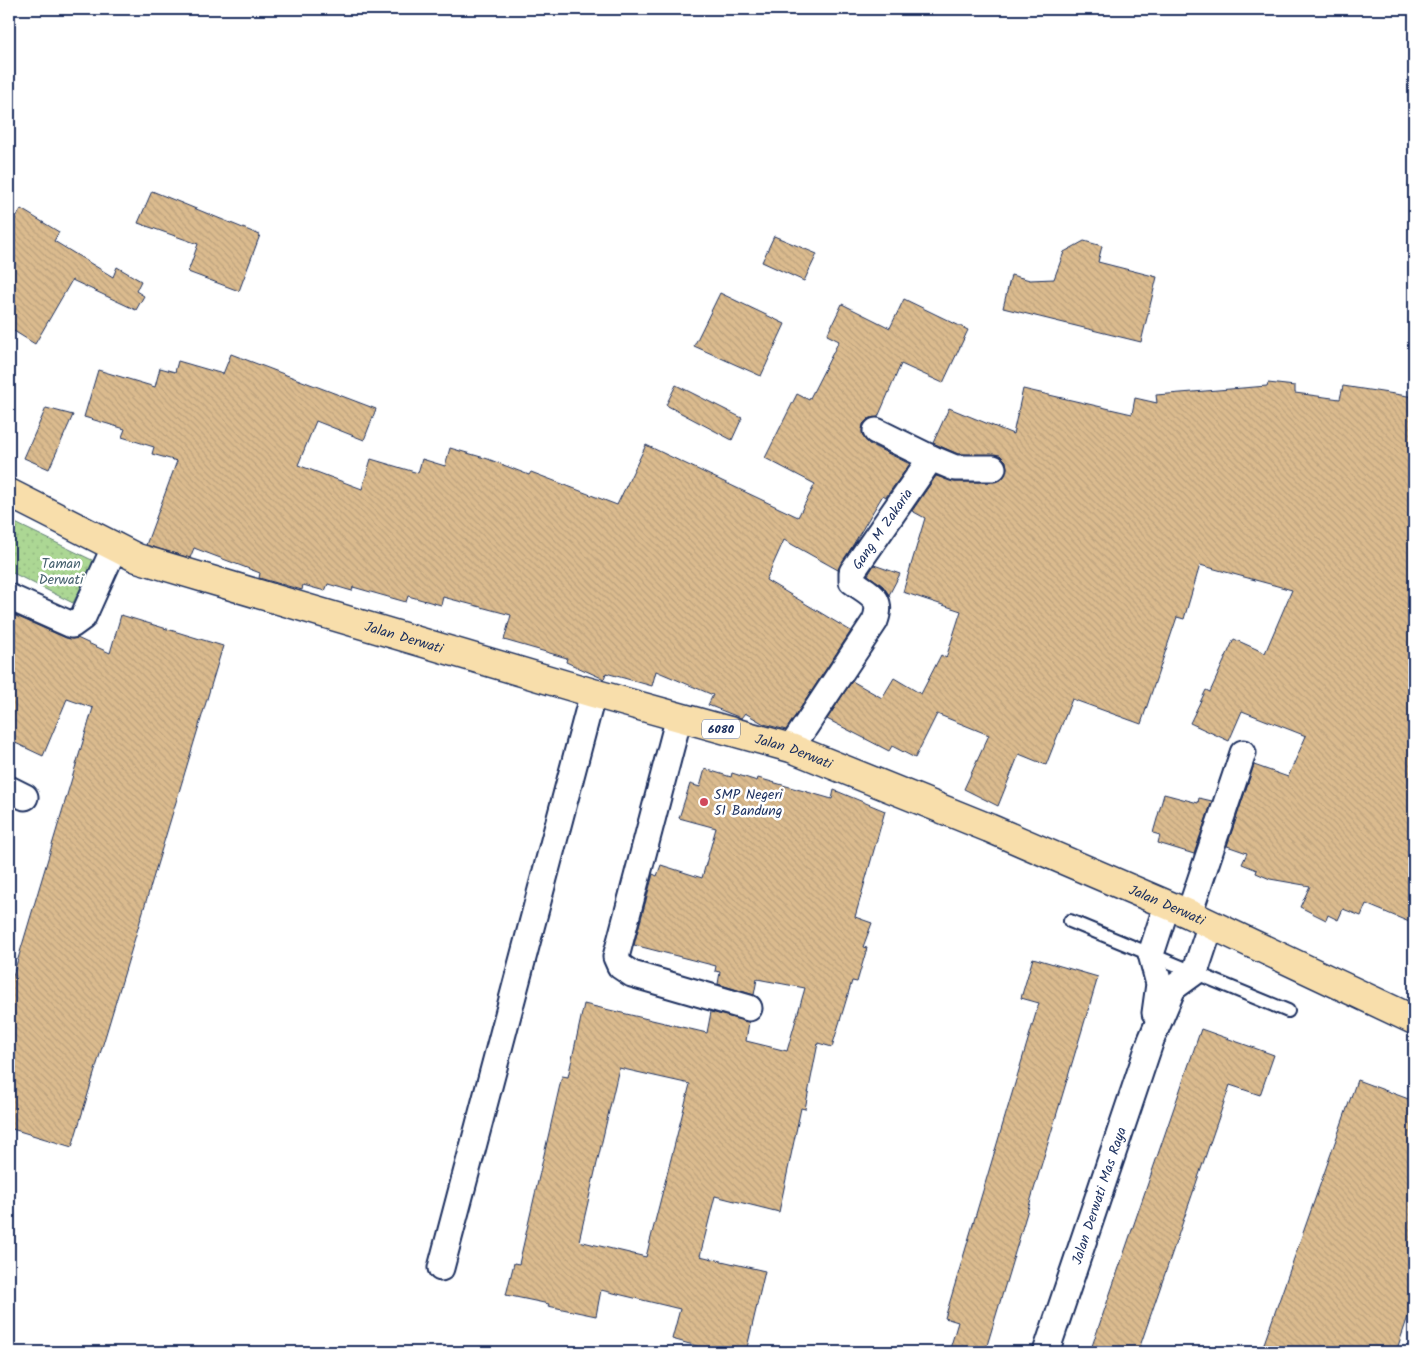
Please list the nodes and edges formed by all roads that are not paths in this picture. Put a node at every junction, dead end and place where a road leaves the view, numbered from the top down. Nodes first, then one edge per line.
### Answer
1 (876, 431) dead end
2 (931, 458) junction
3 (993, 468) dead end
4 (9, 493) edge
5 (115, 546) junction
6 (9, 597) edge
7 (593, 692) junction
8 (679, 717) junction
9 (791, 748) junction
10 (1244, 753) dead end
11 (1189, 914) junction
12 (1070, 921) dead end
13 (1151, 954) junction
14 (1195, 972) junction
15 (749, 1008) dead end
16 (1288, 1011) dead end
17 (1414, 1020) edge
18 (1150, 1040) junction
19 (441, 1268) dead end
20 (1046, 1352) edge

1 - 2 street
2 - 3 street
2 - 9 street, Gang M Zakaria
4 - 5 main road, Jalan Derwati / 6080
5 - 6 street
5 - 7 main road, Jalan Derwati / 6080
7 - 8 main road, Jalan Derwati / 6080
7 - 19 street
8 - 9 main road, Jalan Derwati / 6080
8 - 15 street
9 - 11 main road, Jalan Derwati / 6080
10 - 11 street
11 - 13 street
11 - 14 street
11 - 17 main road, Jalan Derwati / 6080
12 - 13 lane
13 - 14 lane
13 - 18 street
14 - 16 lane
14 - 18 street
18 - 20 street, Jalan Derwati Mas Raya

